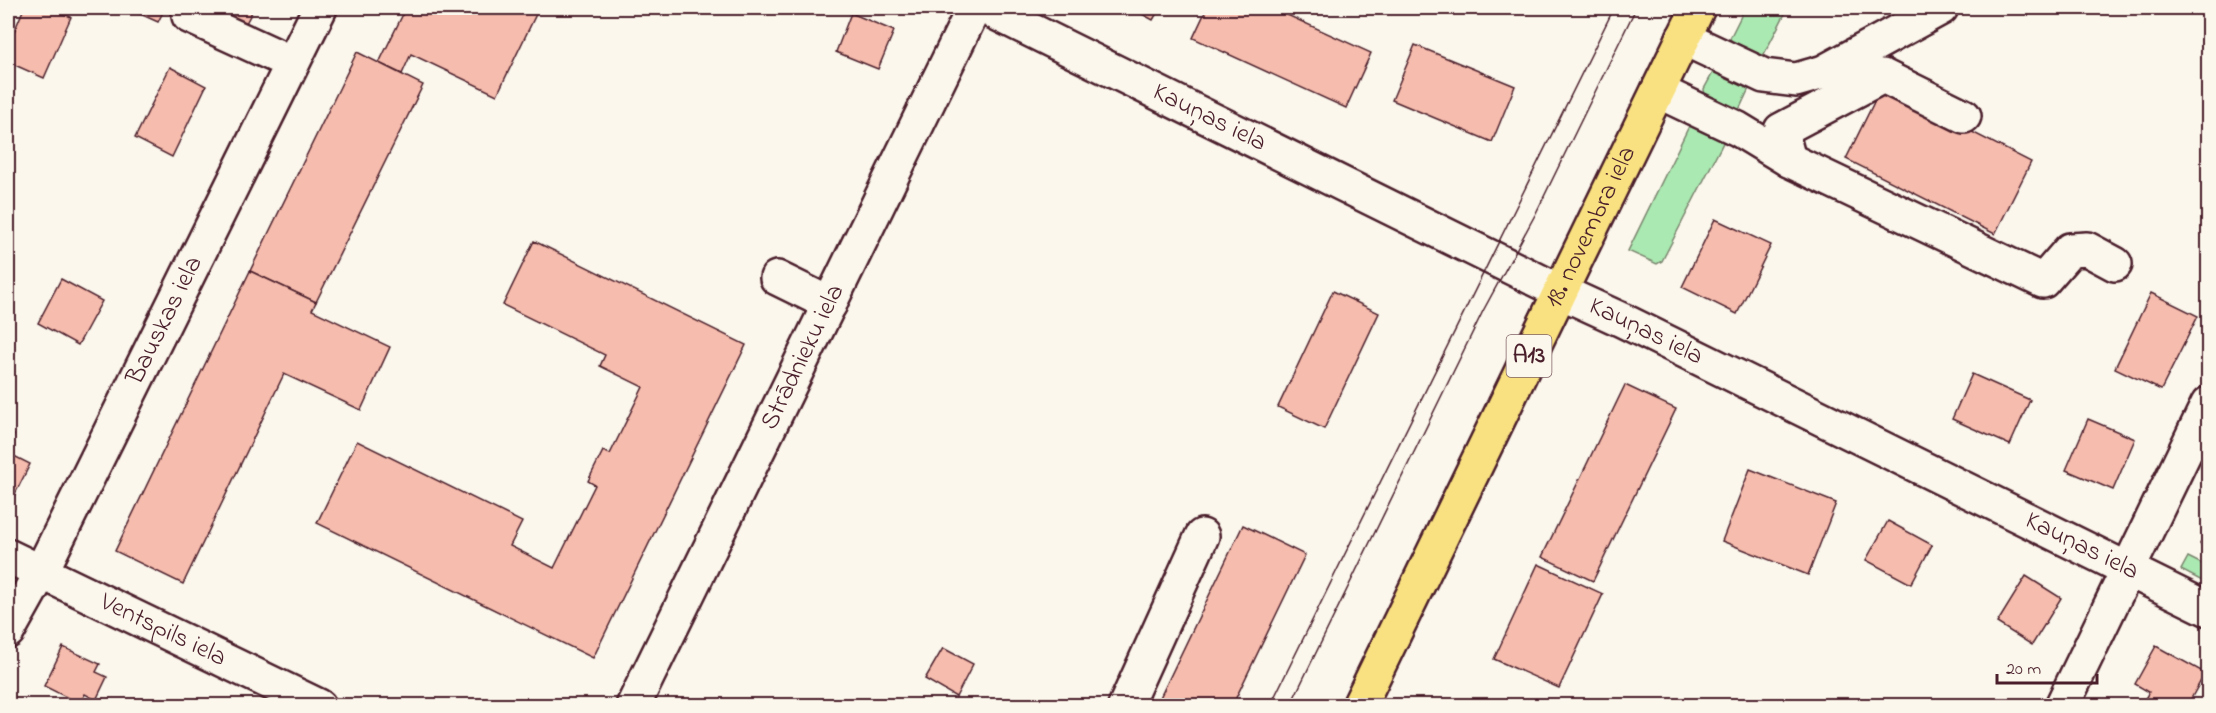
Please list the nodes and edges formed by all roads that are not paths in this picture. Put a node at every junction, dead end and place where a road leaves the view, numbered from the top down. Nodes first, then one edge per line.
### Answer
1 (193, 8) edge
2 (320, 8) edge
3 (974, 8) edge
4 (986, 8) edge
5 (1698, 8) edge
6 (1941, 8) edge
7 (1683, 38) junction
8 (292, 63) junction
9 (1658, 91) junction
10 (1965, 116) dead end
11 (1789, 160) junction
12 (2115, 264) dead end
13 (777, 278) dead end
14 (1561, 292) junction
15 (830, 304) junction
16 (2208, 404) edge
17 (1202, 536) dead end
18 (8, 556) edge
19 (2128, 569) junction
20 (40, 572) junction
21 (2208, 609) edge
22 (8, 632) edge
23 (319, 705) edge
24 (633, 705) edge
25 (1125, 705) edge
26 (1359, 705) edge
27 (2062, 705) edge

1 - 8 street
2 - 8 street, Bauskas iela
3 - 15 street, Strādnieku iela
4 - 14 street, Kauņas iela
5 - 7 main road, 18. novembra iela / A13
6 - 7 street
7 - 9 main road, 18. novembra iela / A13
8 - 20 street, Bauskas iela
9 - 11 street
9 - 14 main road, 18. novembra iela / A13
10 - 11 street
11 - 12 street
13 - 15 street
14 - 19 street, Kauņas iela
14 - 26 main road, 18. novembra iela / A13
15 - 24 street, Strādnieku iela
16 - 19 street
17 - 25 street
18 - 20 street, Ventspils iela
19 - 21 street, Kauņas iela
19 - 27 street
20 - 22 street, Bauskas iela
20 - 23 street, Ventspils iela

